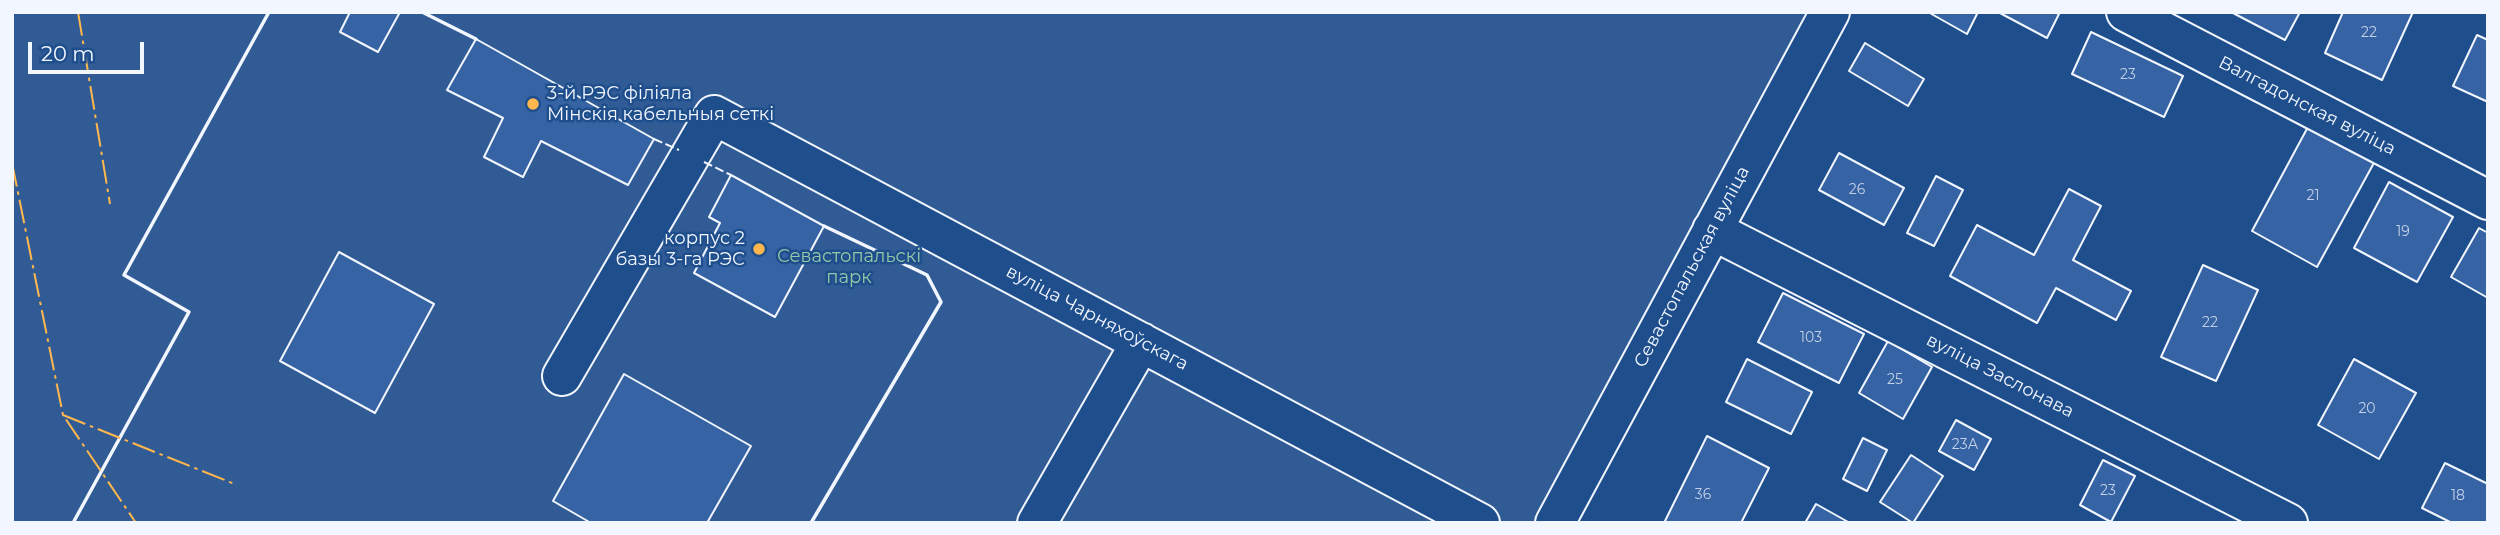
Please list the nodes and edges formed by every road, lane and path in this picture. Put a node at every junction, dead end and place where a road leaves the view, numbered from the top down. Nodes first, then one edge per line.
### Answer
1 (1830, 12) edge
2 (2126, 12) edge
3 (2488, 200) edge
4 (1712, 230) junction
5 (1141, 342) junction
6 (562, 376) dead end
7 (1037, 523) edge
8 (1480, 523) edge
9 (1555, 523) edge
10 (2288, 523) edge

1 - 4 street, Севастопальская вуліца
2 - 3 street, Валгадонская вуліца
4 - 9 street, Севастопальская вуліца
4 - 10 street, вуліца Заслонава
5 - 6 street, вуліца Чарняхоўскага
5 - 7 street
5 - 8 street, вуліца Чарняхоўскага

